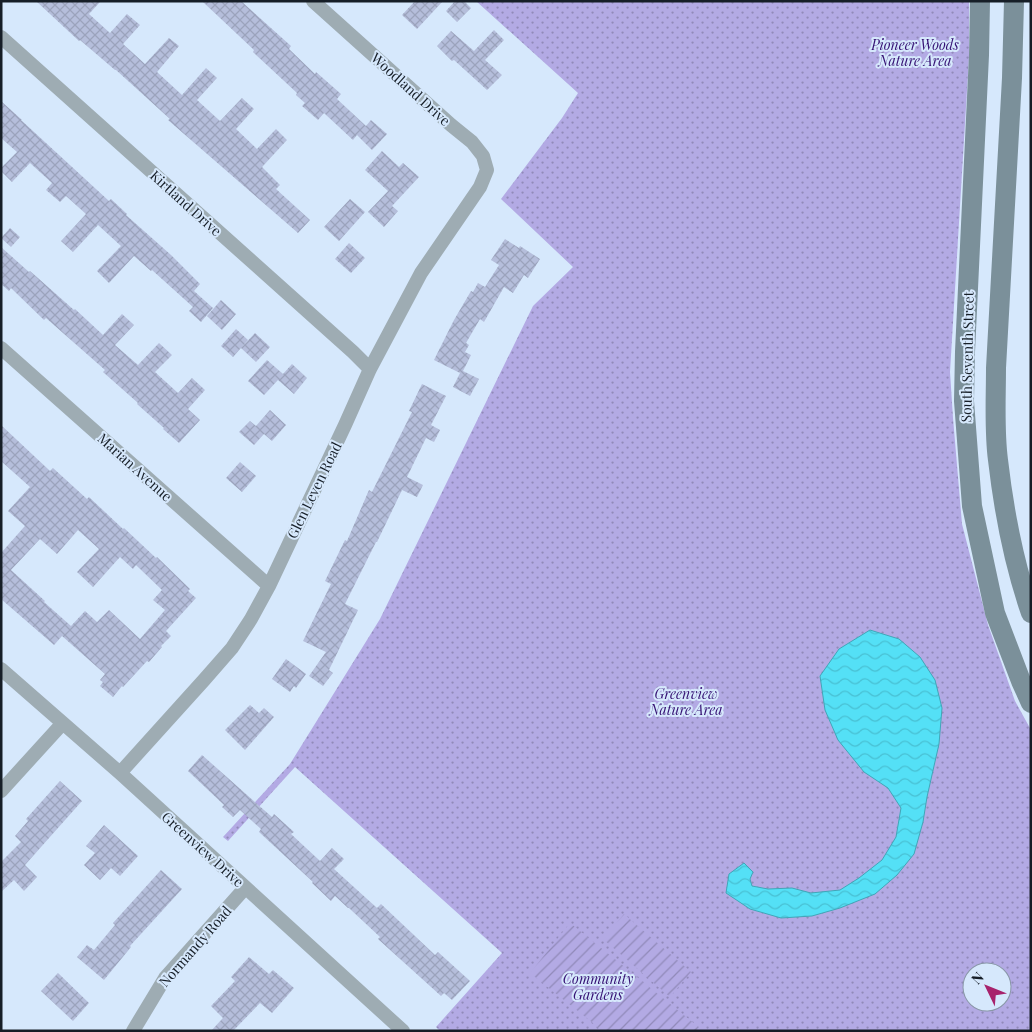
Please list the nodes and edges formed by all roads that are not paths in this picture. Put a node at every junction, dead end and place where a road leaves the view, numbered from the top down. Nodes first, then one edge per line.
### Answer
1 (313, 1) edge
2 (980, 1) edge
3 (1014, 1) edge
4 (1, 38) edge
5 (480, 187) joint
6 (1, 348) edge
7 (370, 369) junction
8 (269, 586) junction
9 (1031, 613) edge
10 (1, 669) edge
11 (1031, 703) edge
12 (62, 724) junction
13 (120, 773) junction
14 (1, 791) edge
15 (245, 888) junction
16 (133, 1031) edge
17 (403, 1031) edge

1 - 5 street, Woodland Drive
2 - 11 street, South Seventh Street
3 - 9 street, South Seventh Street
4 - 7 street, Kirtland Drive
5 - 7 street, Glen Leven Road
6 - 8 street, Marian Avenue
7 - 8 street, Glen Leven Road
8 - 13 street, Glen Leven Road
10 - 12 street, Greenview Drive
12 - 13 street, Greenview Drive
12 - 14 street
13 - 15 street, Greenview Drive
15 - 16 street, Normandy Road
15 - 17 street, Greenview Drive

